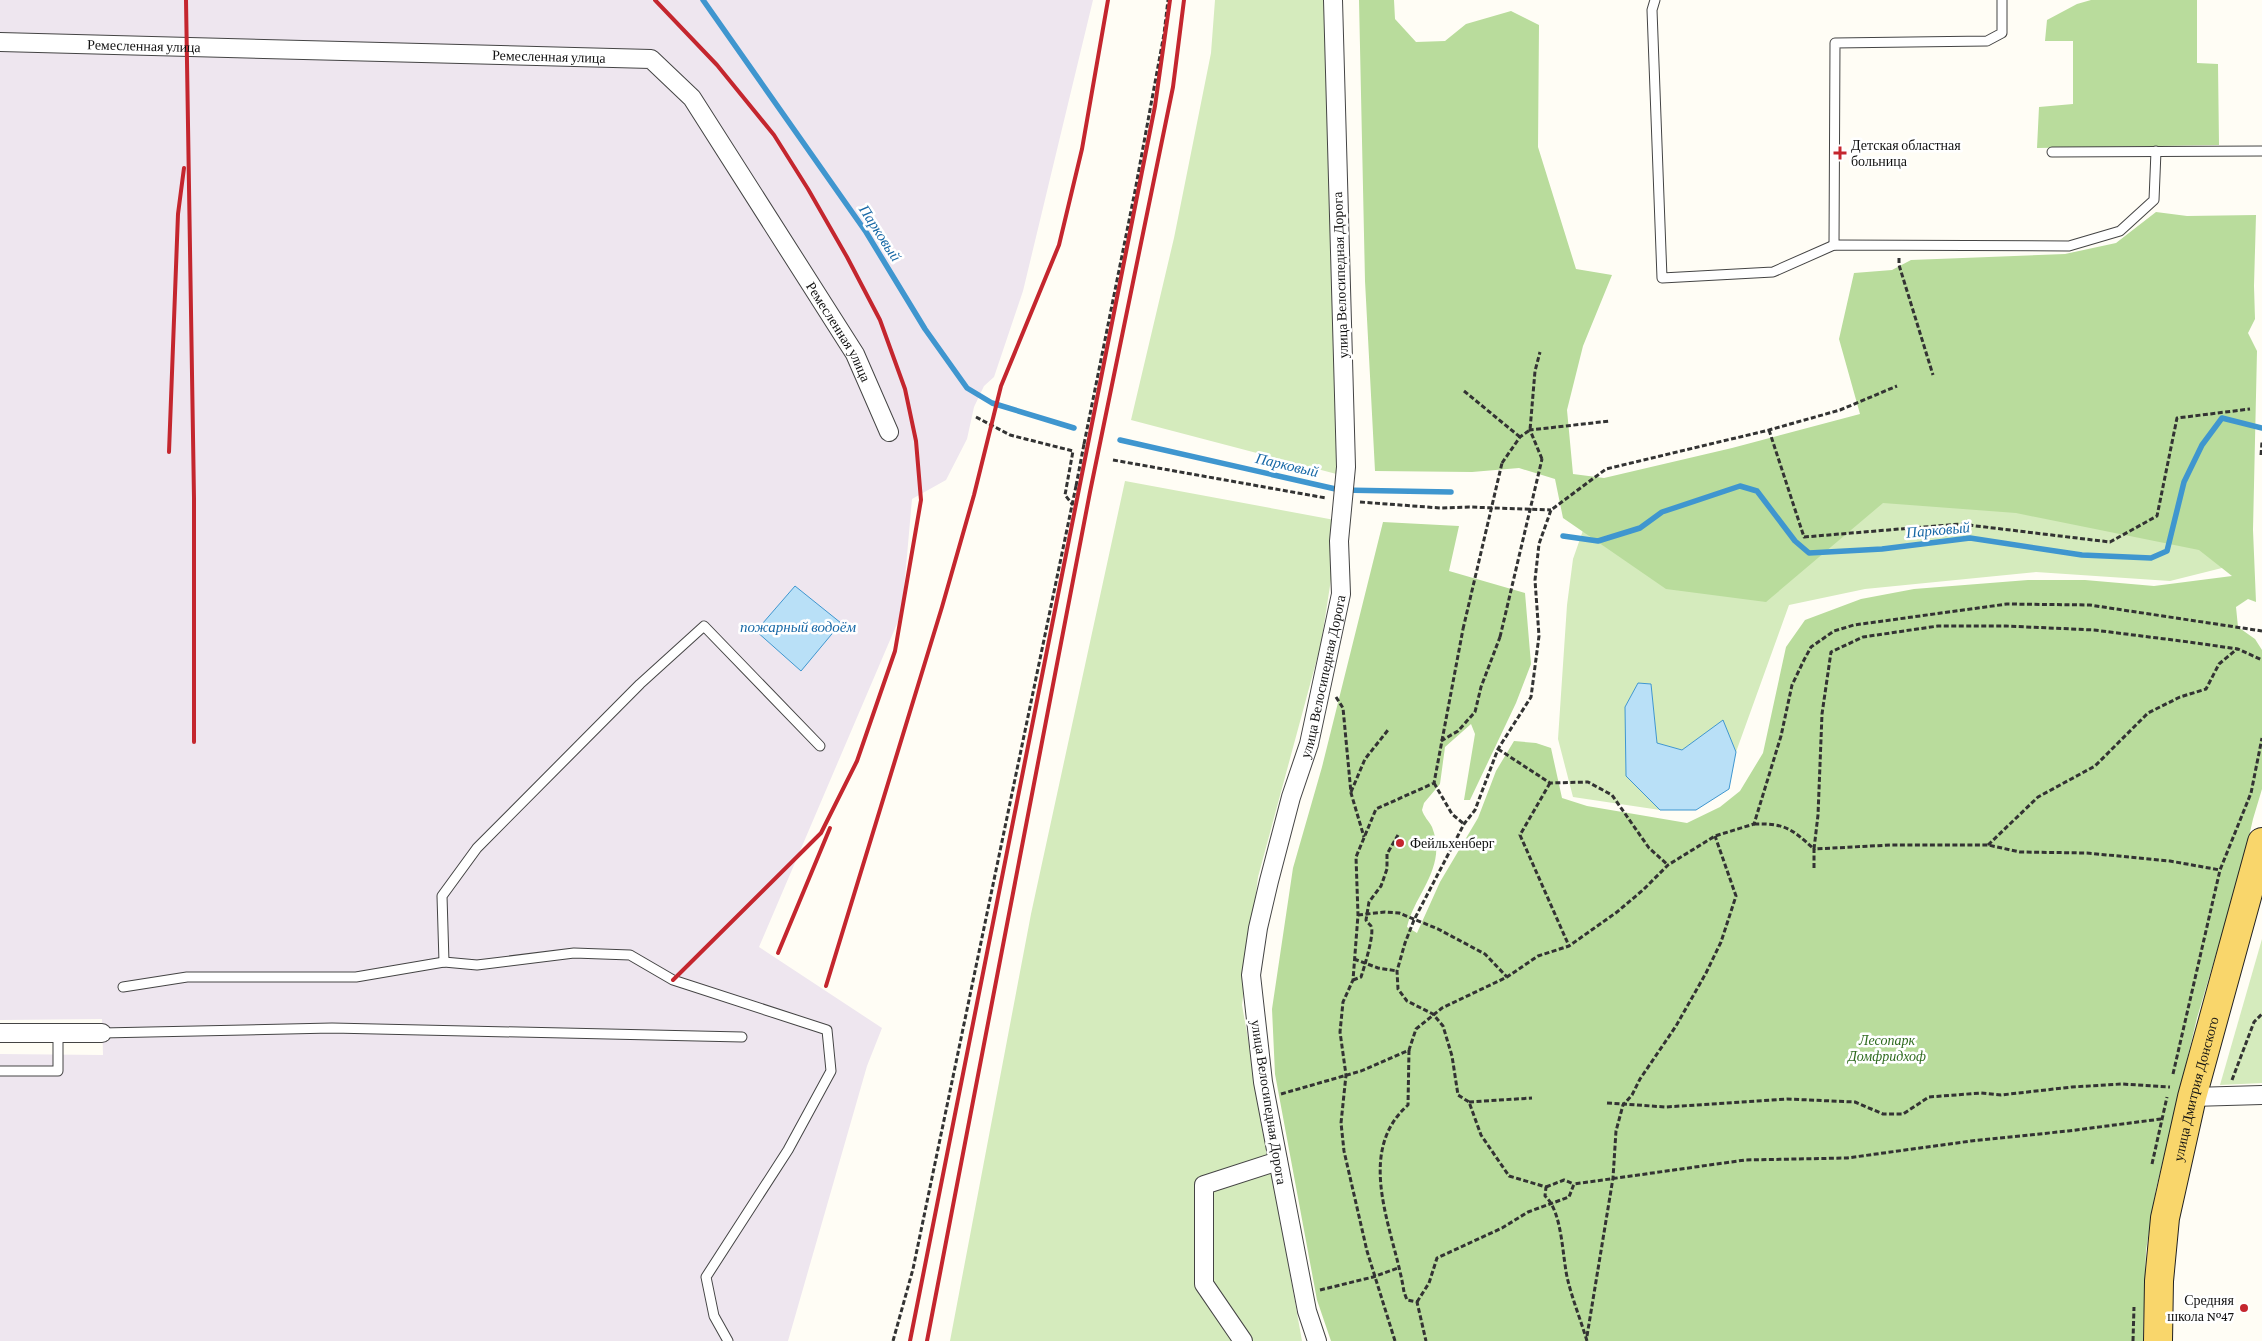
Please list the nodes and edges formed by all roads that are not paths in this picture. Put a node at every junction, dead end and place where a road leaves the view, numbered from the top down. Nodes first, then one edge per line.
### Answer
1 (1333, 0) edge
2 (1655, 0) edge
3 (2002, 0) edge
4 (0, 42) edge
5 (2156, 151) junction
6 (2262, 151) edge
7 (2052, 152) dead end
8 (1834, 244) junction
9 (889, 432) dead end
10 (820, 746) dead end
11 (2262, 842) edge
12 (444, 962) junction
13 (123, 987) dead end
14 (0, 1033) edge
15 (58, 1033) junction
16 (102, 1033) joint
17 (742, 1037) dead end
18 (0, 1071) edge
19 (2189, 1094) junction
20 (2262, 1095) edge
21 (1278, 1162) junction
22 (728, 1341) edge
23 (1243, 1341) edge
24 (1317, 1341) edge
25 (2158, 1341) edge

1 - 21 street, улица Велосипедная Дорога
2 - 8 lane
3 - 8 lane
4 - 9 street, Ремесленная улица
5 - 6 lane
5 - 7 lane
5 - 8 lane
10 - 12 lane
11 - 19 main road, улица Дмитрия Донского
12 - 13 lane
12 - 22 lane
14 - 15 street
15 - 16 street
15 - 18 lane
16 - 17 lane
19 - 20 street
19 - 25 main road, улица Дмитрия Донского
21 - 23 street
21 - 24 street, улица Велосипедная Дорога

